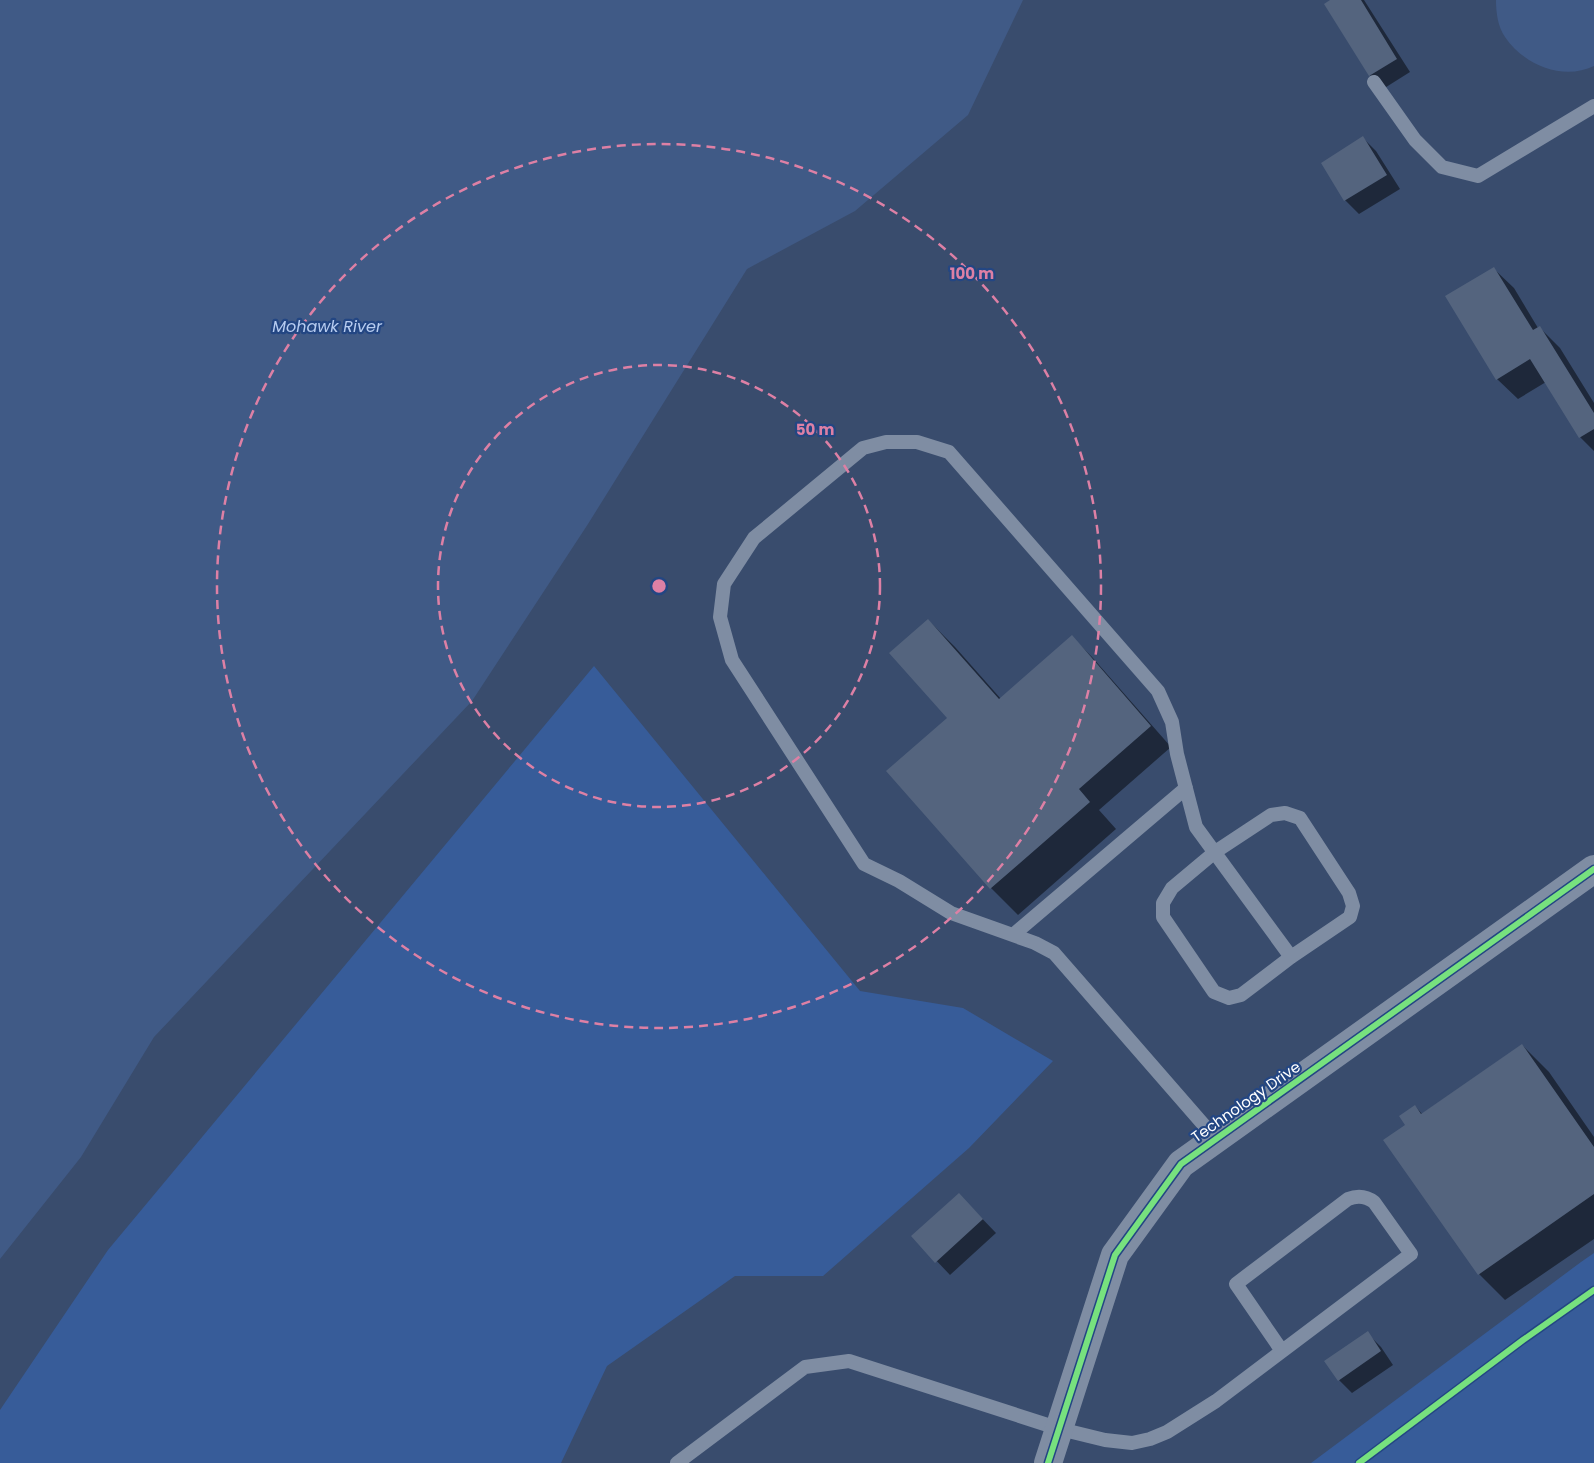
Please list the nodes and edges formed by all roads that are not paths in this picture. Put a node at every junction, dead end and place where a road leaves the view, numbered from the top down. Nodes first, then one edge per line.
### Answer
1 (1374, 82) dead end
2 (1594, 106) edge
3 (1186, 788) junction
4 (1215, 852) junction
5 (1594, 868) edge
6 (1013, 935) junction
7 (1291, 957) junction
8 (1216, 1139) junction
9 (1282, 1351) junction
10 (1060, 1429) junction
11 (677, 1463) edge
12 (1048, 1463) edge

1 - 2 lane
3 - 4 lane
3 - 6 lane
3 - 6 lane
4 - 7 lane
4 - 7 lane
4 - 7 lane
5 - 8 street, Technology Drive
6 - 8 lane
8 - 10 street, Technology Drive
9 - 9 lane
9 - 10 lane
10 - 11 lane
10 - 12 street, Technology Drive

